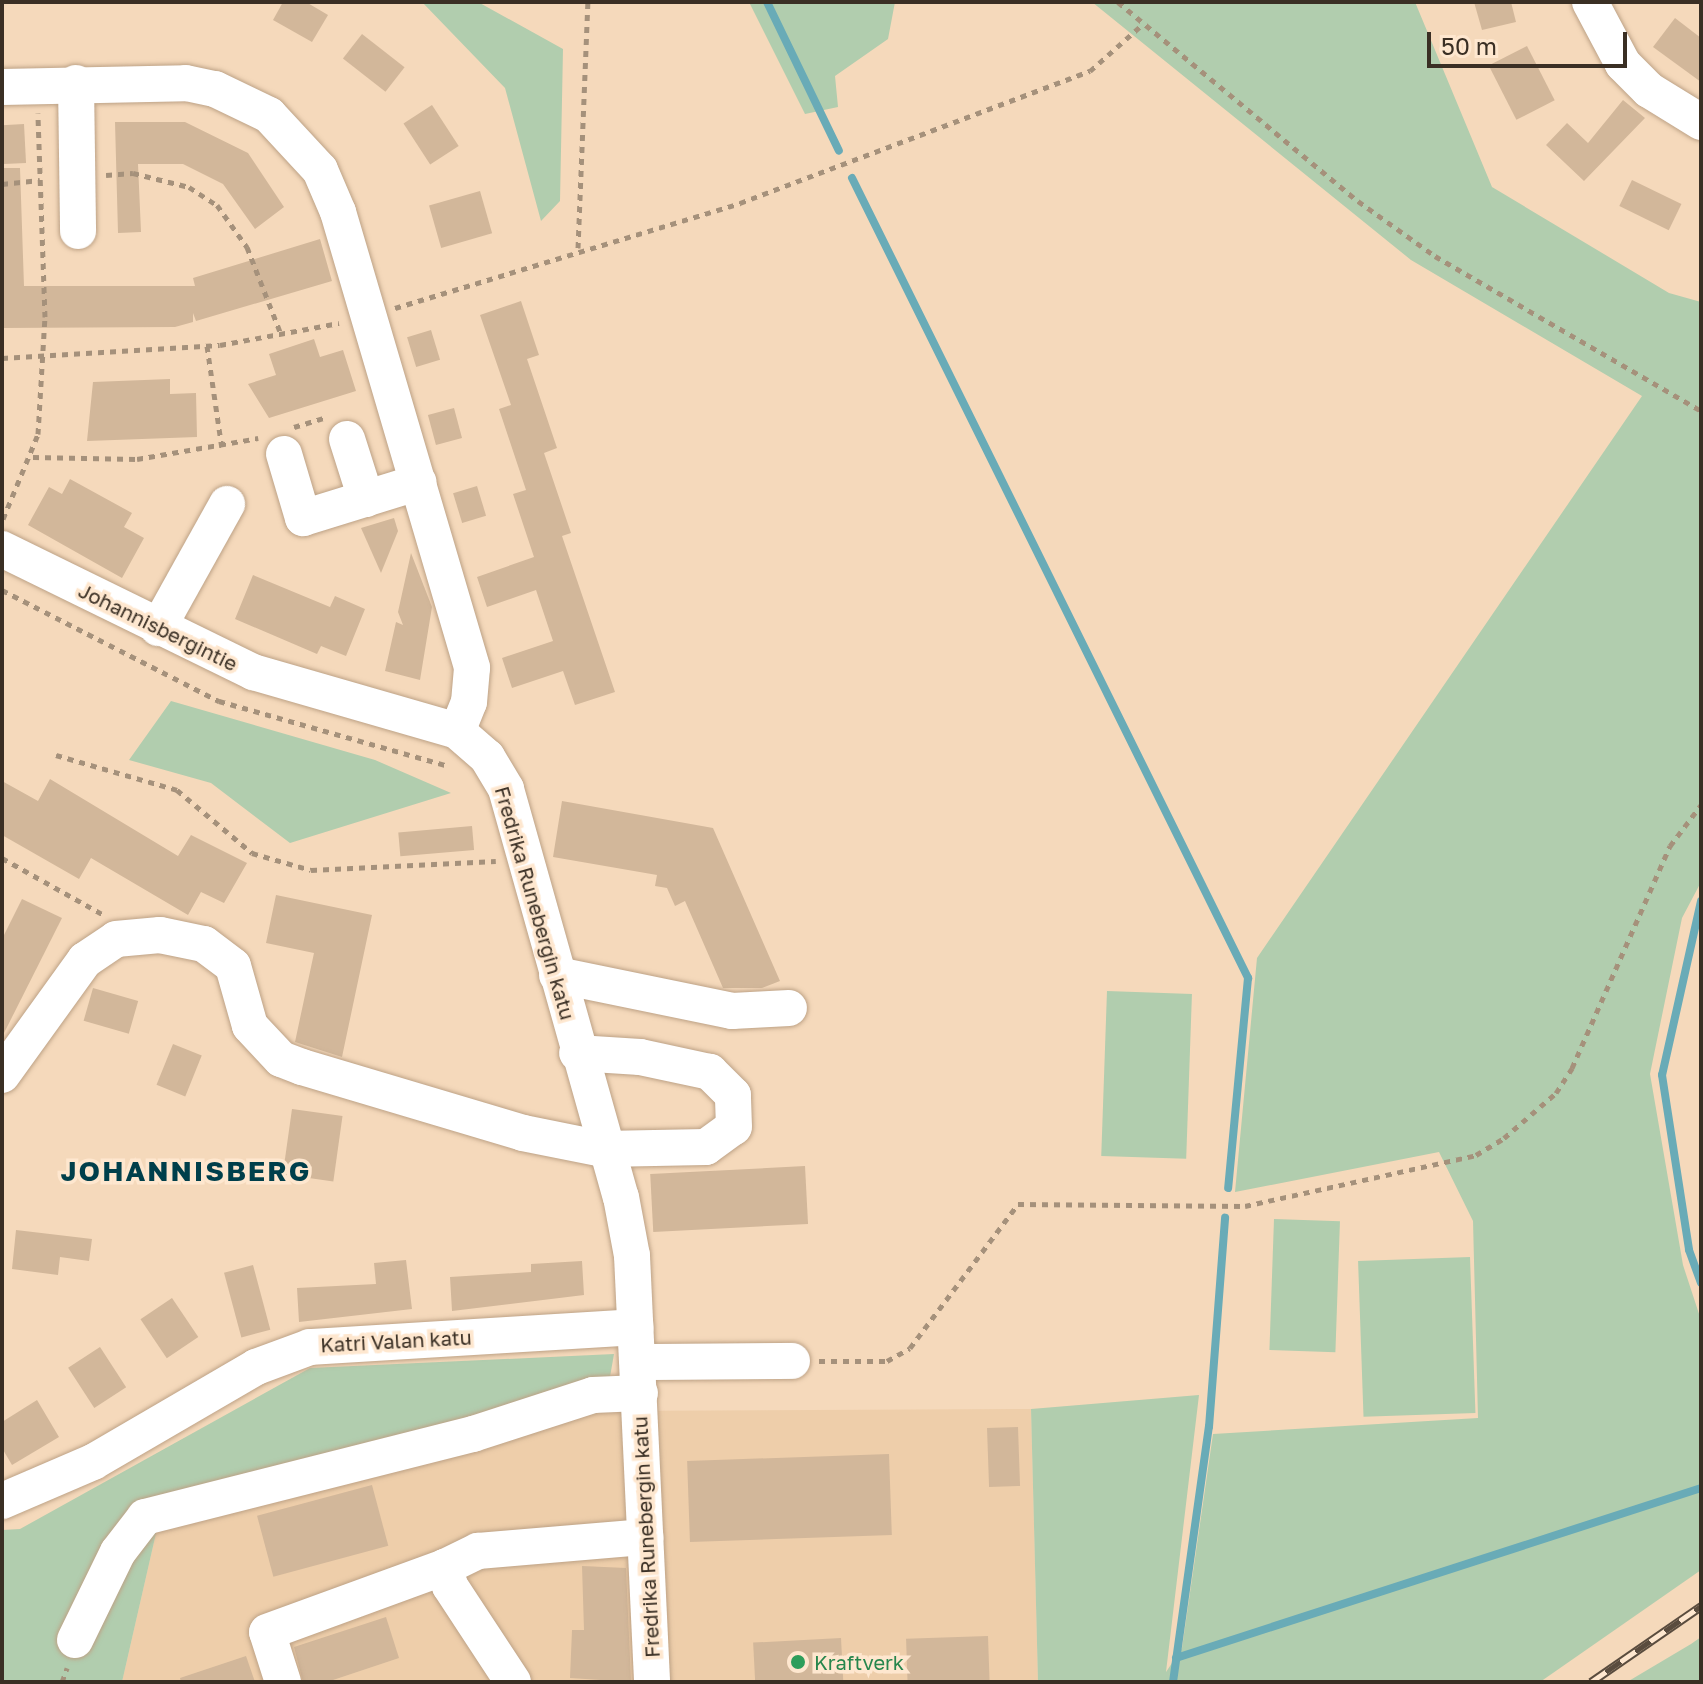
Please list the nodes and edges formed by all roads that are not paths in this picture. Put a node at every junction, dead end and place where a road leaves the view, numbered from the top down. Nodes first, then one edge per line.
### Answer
1 (1590, 2) edge
2 (76, 83) junction
3 (19, 86) edge
4 (1701, 122) edge
5 (78, 231) dead end
6 (341, 426) road end
7 (276, 440) road end
8 (419, 482) junction
9 (366, 499) junction
10 (227, 504) dead end
11 (2, 549) edge
12 (158, 628) junction
13 (457, 731) junction
14 (557, 975) junction
15 (789, 1008) dead end
16 (577, 1053) junction
17 (2, 1075) edge
18 (603, 1149) junction
19 (637, 1361) junction
20 (792, 1361) road end
21 (2, 1501) edge
22 (645, 1537) junction
23 (445, 1567) junction
24 (75, 1640) dead end
25 (283, 1682) edge
26 (513, 1682) edge
27 (652, 1682) edge

1 - 4 street
2 - 3 street
2 - 5 street
2 - 8 street
6 - 9 street
7 - 9 street
8 - 9 street
8 - 13 street
10 - 12 street
11 - 12 street, Johannisbergintie
12 - 13 street, Johannisbergintie
13 - 14 street, Fredrika Runebergin katu
14 - 15 street
14 - 16 street, Fredrika Runebergin katu
16 - 18 street, Fredrika Runebergin katu
16 - 18 street
17 - 18 street
18 - 19 street, Fredrika Runebergin katu
19 - 20 street
19 - 21 street, Katri Valan katu
19 - 22 street, Fredrika Runebergin katu
19 - 24 street
22 - 23 street
22 - 27 street, Fredrika Runebergin katu
23 - 25 street
23 - 26 street

